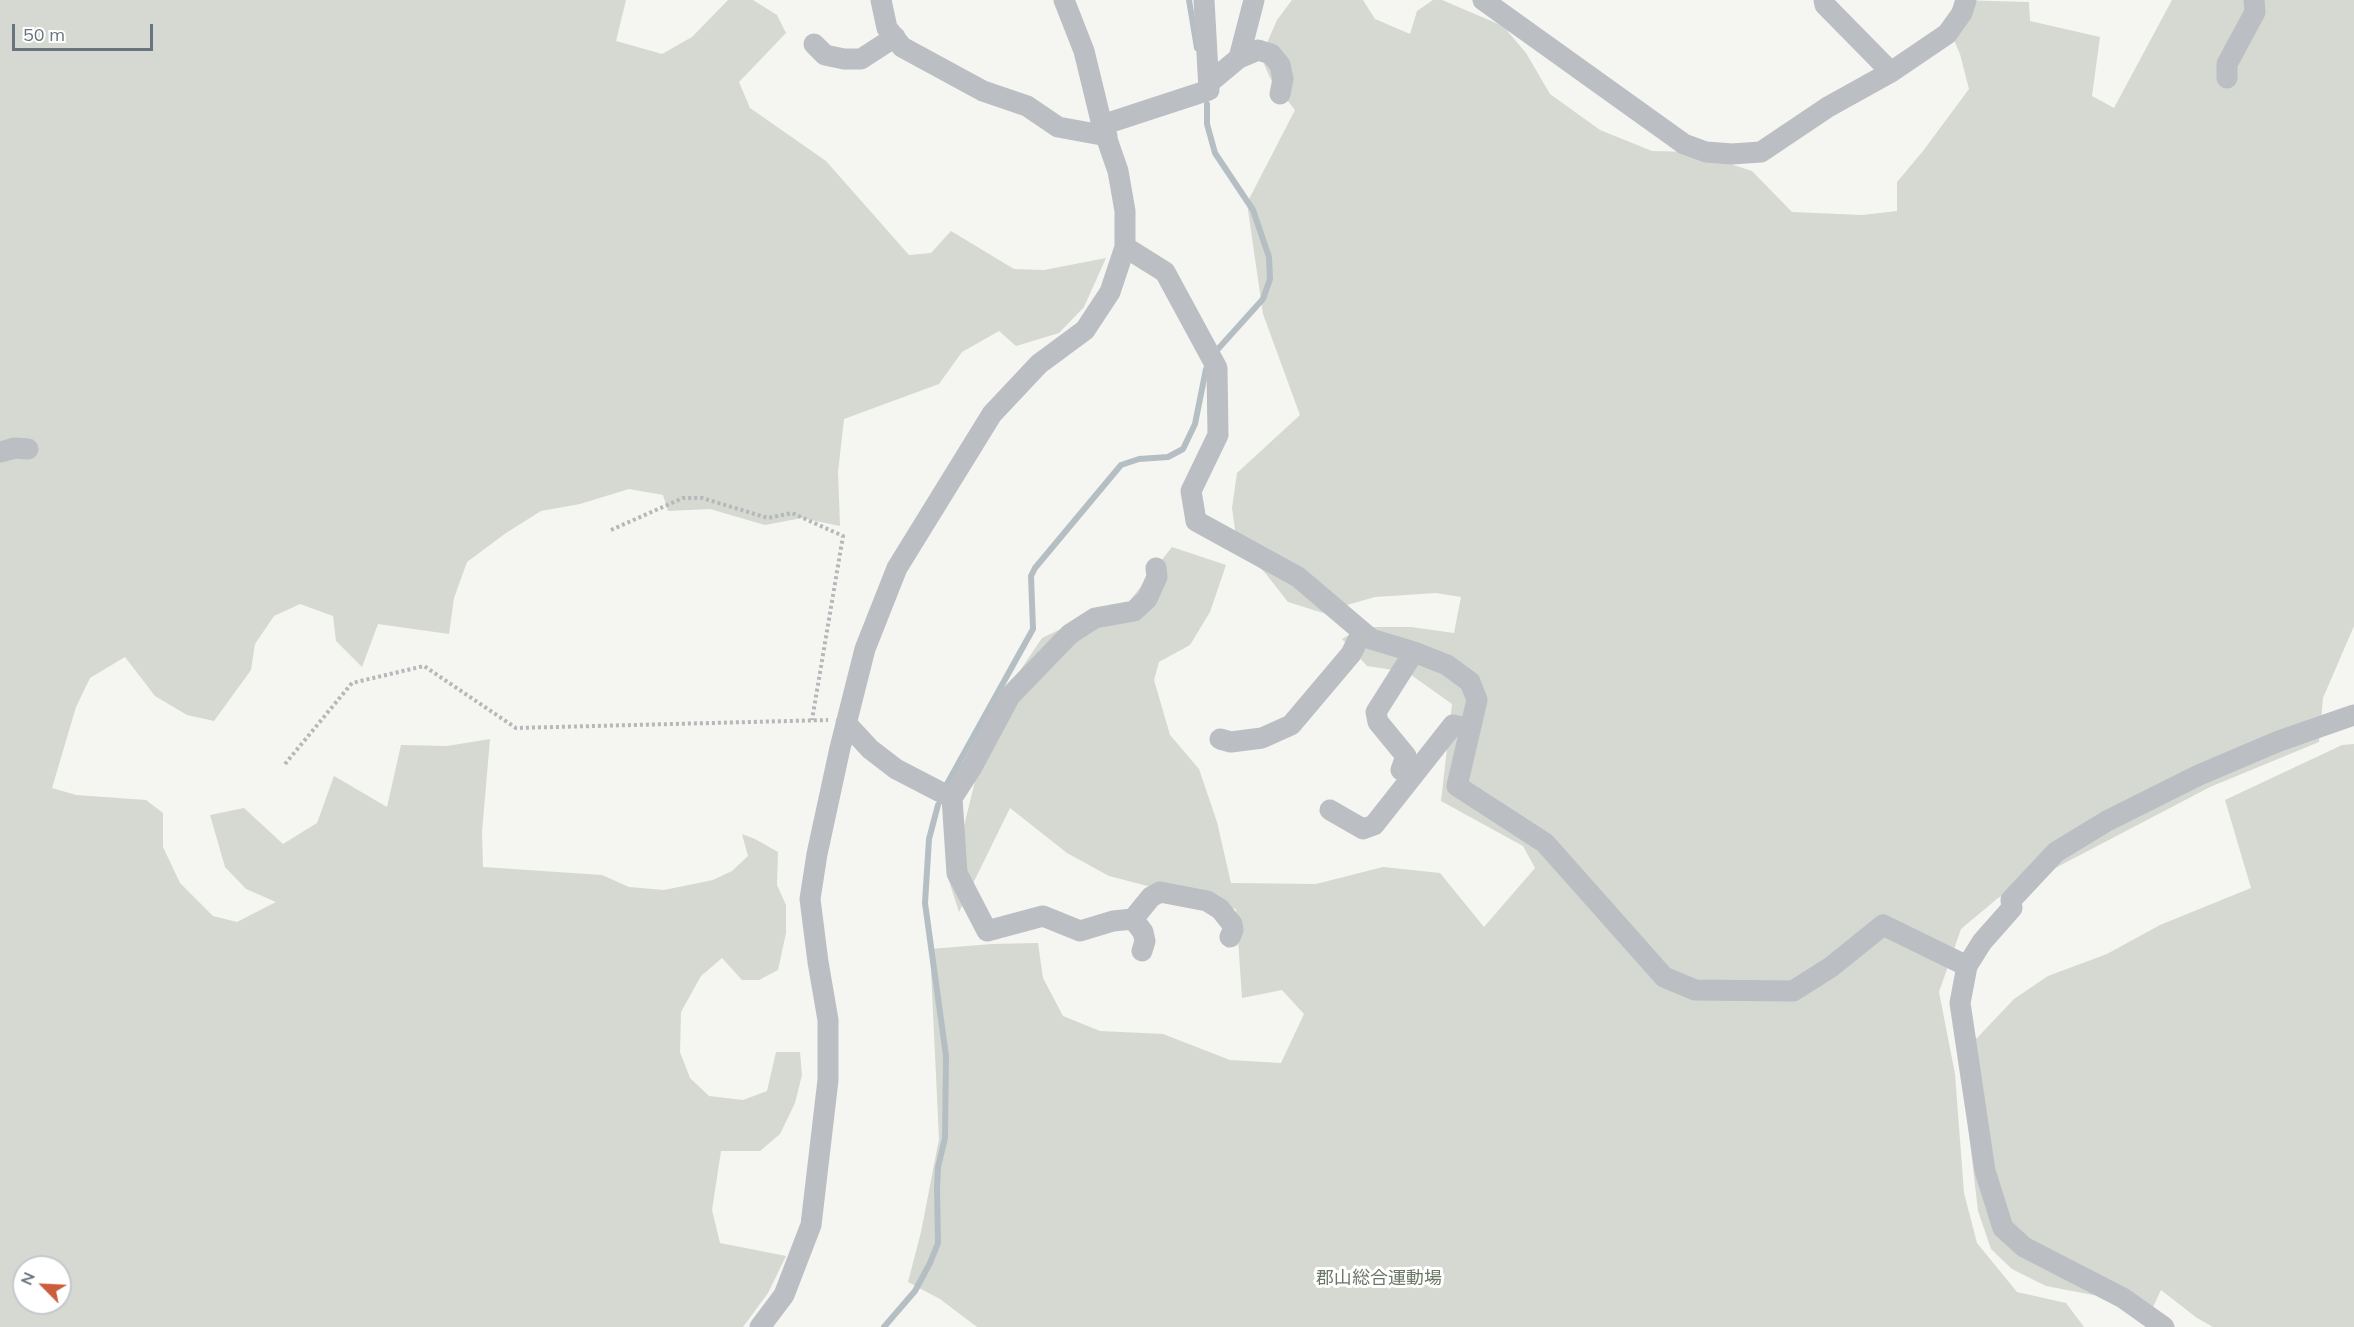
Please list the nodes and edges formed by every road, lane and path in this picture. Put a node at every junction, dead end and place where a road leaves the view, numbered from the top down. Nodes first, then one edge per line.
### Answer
1 (881, 0) edge
2 (1065, 0) edge
3 (1204, 0) edge
4 (1254, 0) edge
5 (1483, 0) edge
6 (1824, 0) edge
7 (1966, 0) edge
8 (2254, 0) edge
9 (895, 38) junction
10 (814, 44) dead end
11 (1239, 58) junction
12 (1891, 72) junction
13 (2227, 78) dead end
14 (1209, 83) junction
15 (1280, 94) dead end
16 (1104, 131) junction
17 (1125, 247) junction
18 (28, 449) dead end
19 (0, 452) edge
20 (611, 530) dead end
21 (1156, 568) dead end
22 (1362, 632) junction
23 (1414, 652) junction
24 (2354, 715) edge
25 (812, 720) junction
26 (846, 721) junction
27 (1470, 729) junction
28 (1220, 740) dead end
29 (285, 764) dead end
30 (1401, 770) dead end
31 (952, 798) junction
32 (1330, 810) dead end
33 (1133, 919) junction
34 (1230, 937) dead end
35 (1142, 951) dead end
36 (1967, 966) junction
37 (760, 1327) edge
38 (2164, 1327) edge

1 - 9 street
2 - 16 street
3 - 14 street
4 - 11 street
5 - 12 street
6 - 12 street
7 - 12 street
8 - 13 street
9 - 10 street
9 - 16 street
11 - 14 street
11 - 15 street
14 - 16 street
16 - 17 street
17 - 22 street
17 - 26 street
18 - 19 street
20 - 25 path
21 - 31 street
22 - 23 street
22 - 28 street
23 - 27 street
23 - 30 street
24 - 36 street
25 - 26 path
25 - 29 path
26 - 31 street
26 - 37 street
27 - 32 street
27 - 36 street
31 - 33 street
33 - 34 street
33 - 35 street
36 - 38 street

